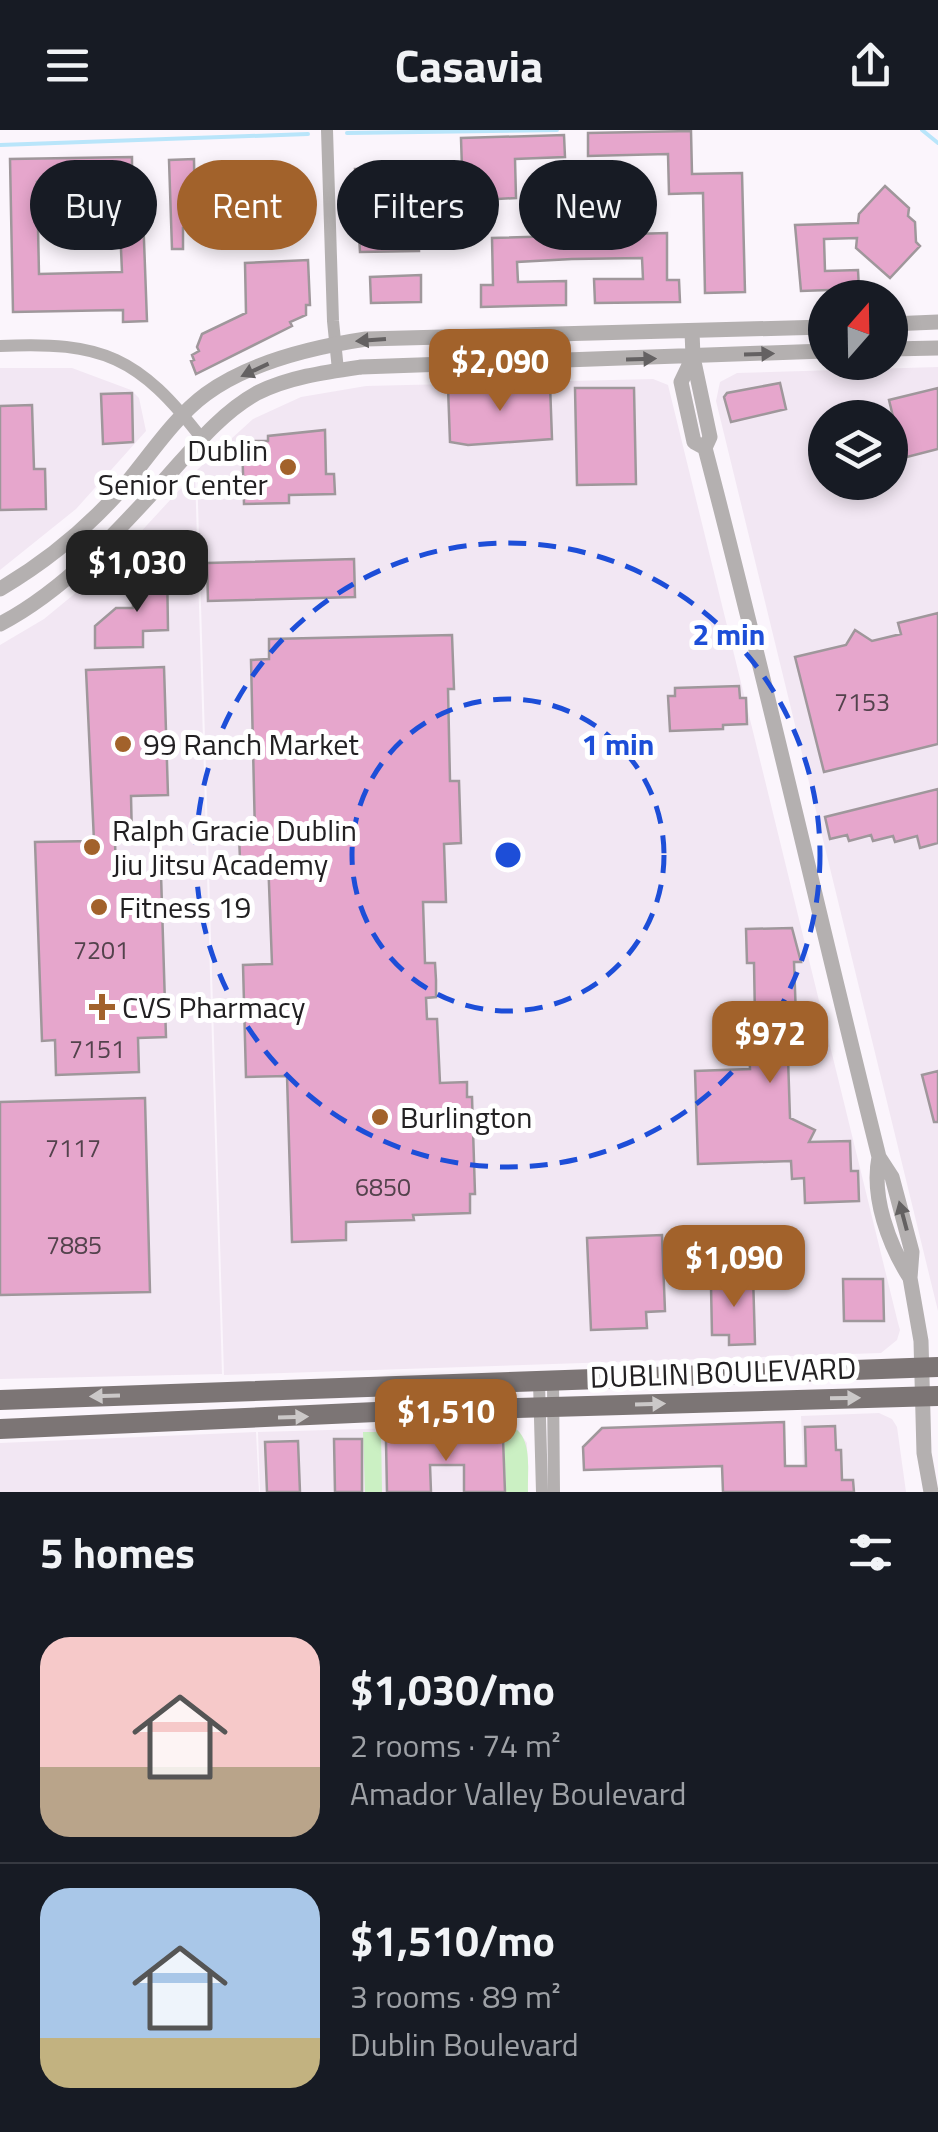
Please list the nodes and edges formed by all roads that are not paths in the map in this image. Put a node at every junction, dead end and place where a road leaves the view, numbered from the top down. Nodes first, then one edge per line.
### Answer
1 (327, 130) edge
2 (938, 322) edge
3 (908, 323) edge
4 (808, 328) edge
5 (692, 331) junction
6 (336, 344) junction
7 (0, 346) edge
8 (938, 348) edge
9 (908, 349) edge
10 (808, 352) edge
11 (693, 356) junction
12 (338, 370) junction
13 (184, 416) junction
14 (202, 439) junction
15 (0, 589) edge
16 (0, 624) edge
17 (930, 1368) edge
18 (546, 1382) junction
19 (238, 1391) junction
20 (202, 1392) junction
21 (930, 1396) edge
22 (0, 1400) edge
23 (546, 1408) junction
24 (210, 1420) junction
25 (168, 1422) junction
26 (0, 1428) edge
27 (542, 1492) edge
28 (554, 1492) edge
29 (931, 1492) edge

1 - 6 street
2 - 3 street
4 - 5 street
5 -> 6 street
5 - 11 street
6 - 12 street
6 -> 13 street
7 - 13 street
8 - 9 street
11 -> 10 street
12 -> 11 street
11 - 17 street
12 - 14 street
13 - 14 street
13 - 15 street
14 - 16 street
17 - 18 main road, DUBLIN BOULEVARD
17 - 21 street
18 - 19 main road, DUBLIN BOULEVARD
18 - 23 street
19 - 20 main road, DUBLIN BOULEVARD
19 - 24 main road
20 -> 22 main road, DUBLIN BOULEVARD
20 - 25 main road
23 -> 21 main road, DUBLIN BOULEVARD
21 - 29 street
24 -> 23 main road, DUBLIN BOULEVARD
23 - 27 street
23 - 28 street
24 - 25 main road, DUBLIN BOULEVARD
25 - 26 main road, DUBLIN BOULEVARD

